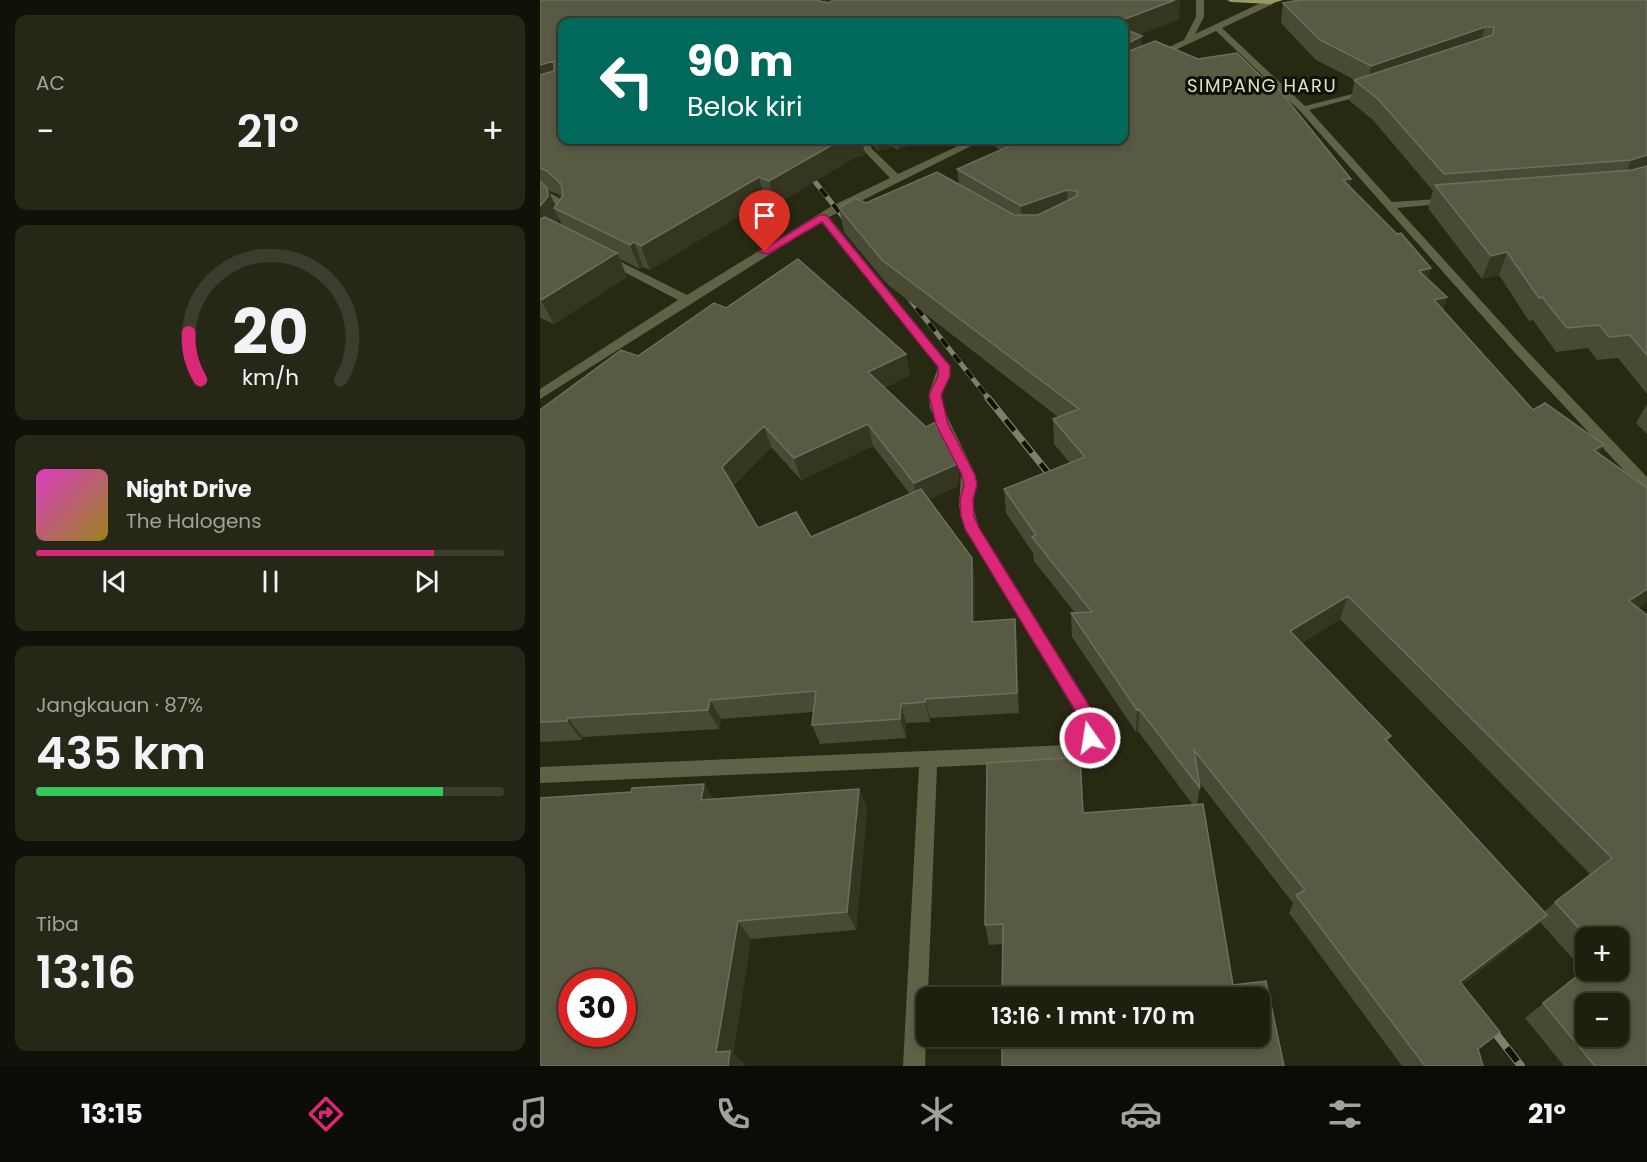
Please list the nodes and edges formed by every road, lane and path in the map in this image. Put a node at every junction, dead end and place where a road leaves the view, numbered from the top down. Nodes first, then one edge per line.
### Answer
1 (1200, 0) edge
2 (1231, 0) edge
3 (1279, 0) edge
4 (1269, 2) junction
5 (1218, 28) junction
6 (1187, 41) junction
7 (1128, 69) edge
8 (1381, 87) edge
9 (1303, 109) junction
10 (865, 144) edge
11 (971, 144) edge
12 (896, 178) junction
13 (540, 193) edge
14 (1460, 200) edge
15 (1390, 205) junction
16 (823, 217) junction
17 (556, 234) edge
18 (597, 254) edge
19 (687, 300) junction
20 (540, 394) edge
21 (1647, 486) edge
22 (928, 759) junction
23 (540, 775) edge
24 (915, 1066) edge

1 - 6 street
2 - 4 main road
3 - 4 main road
4 - 5 street
5 - 6 street
5 - 9 street
6 - 7 street
8 - 9 street
9 - 15 street
10 - 12 street
11 - 12 street
12 - 16 street
13 - 17 street
14 - 15 street
15 - 21 street
16 - 19 street
16 - 22 street
18 - 19 street
19 - 20 street
22 - 23 street
22 - 24 street

